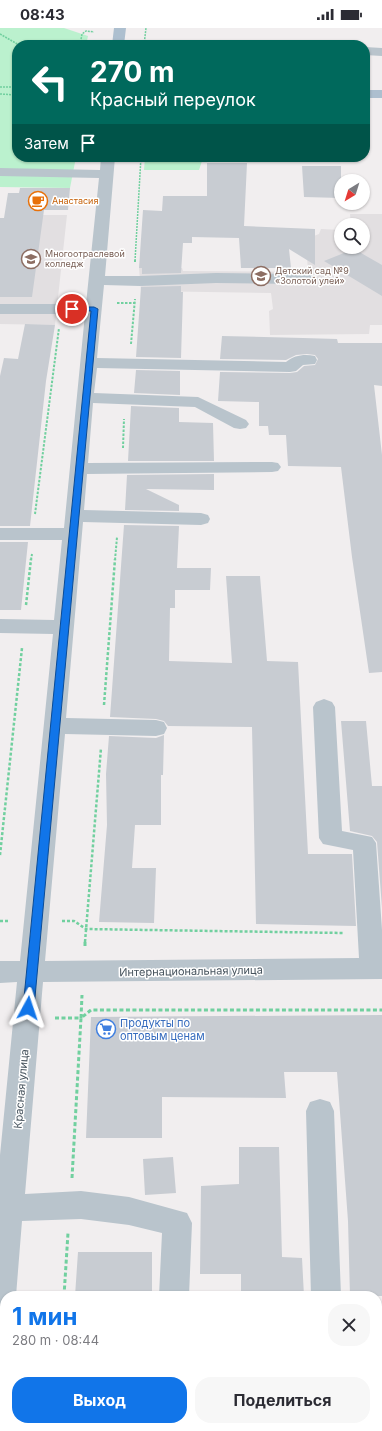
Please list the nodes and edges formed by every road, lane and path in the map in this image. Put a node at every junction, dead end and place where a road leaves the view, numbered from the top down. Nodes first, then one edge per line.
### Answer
1 (120, 28) edge
2 (146, 28) edge
3 (94, 32) dead end
4 (0, 34) edge
5 (81, 40) edge
6 (119, 40) edge
7 (145, 40) edge
8 (12, 41) edge
9 (370, 51) edge
10 (382, 52) edge
11 (0, 87) edge
12 (12, 87) edge
13 (0, 94) edge
14 (12, 94) edge
15 (370, 94) edge
16 (382, 94) edge
17 (141, 162) edge
18 (107, 166) edge
19 (0, 172) edge
20 (310, 279) dead end
21 (97, 280) junction
22 (134, 280) junction
23 (0, 309) edge
24 (61, 309) junction
25 (94, 309) junction
26 (130, 351) dead end
27 (309, 360) dead end
28 (89, 363) junction
29 (86, 398) junction
30 (126, 398) junction
31 (240, 424) dead end
32 (272, 467) dead end
33 (122, 468) junction
34 (78, 469) junction
35 (201, 519) dead end
36 (73, 525) junction
37 (0, 534) edge
38 (34, 534) junction
39 (117, 535) dead end
40 (26, 612) dead end
41 (0, 626) edge
42 (63, 627) junction
43 (22, 644) dead end
44 (324, 707) dead end
45 (104, 712) dead end
46 (54, 726) junction
47 (156, 728) dead end
48 (101, 743) dead end
49 (0, 855) edge
50 (74, 921) dead end
51 (86, 929) junction
52 (346, 934) dead end
53 (377, 968) edge
54 (0, 972) edge
55 (32, 972) junction
56 (382, 1010) edge
57 (320, 1111) dead end
58 (70, 1206) junction
59 (9, 1208) junction
60 (1, 1291) edge
61 (64, 1291) edge
62 (174, 1291) edge
63 (326, 1291) edge

1 - 6 main road
2 - 7 path
3 - 5 path
4 - 8 path
9 - 10 street
11 - 12 path
13 - 14 path
15 - 16 main road
17 - 22 path
18 - 19 street
18 - 21 street, Красная улица
20 - 22 street
21 - 22 street
21 - 25 street, Красная улица
22 - 26 path
23 - 24 street
24 - 25 street
24 - 38 path
25 - 28 street, Красная улица
27 - 28 street
28 - 29 street, Красная улица
29 - 30 street
29 - 34 street, Красная улица
30 - 31 street
30 - 33 path
32 - 33 street
33 - 34 street
34 - 36 street, Красная улица
35 - 36 street
36 - 38 street
36 - 42 street, Красная улица
37 - 38 street
38 - 40 path
39 - 45 path
41 - 42 street
42 - 46 street, Красная улица
43 - 49 path
44 - 53 street
46 - 47 street
46 - 55 street, Красная улица
48 - 51 path
50 - 51 path
51 - 52 path
53 - 55 street, Интернациональная улица
54 - 55 street, Интернациональная улица
55 - 59 street, Красная улица
56 - 58 path
57 - 63 street
58 - 59 street
58 - 61 path
58 - 62 street
59 - 60 street, Красная улица

